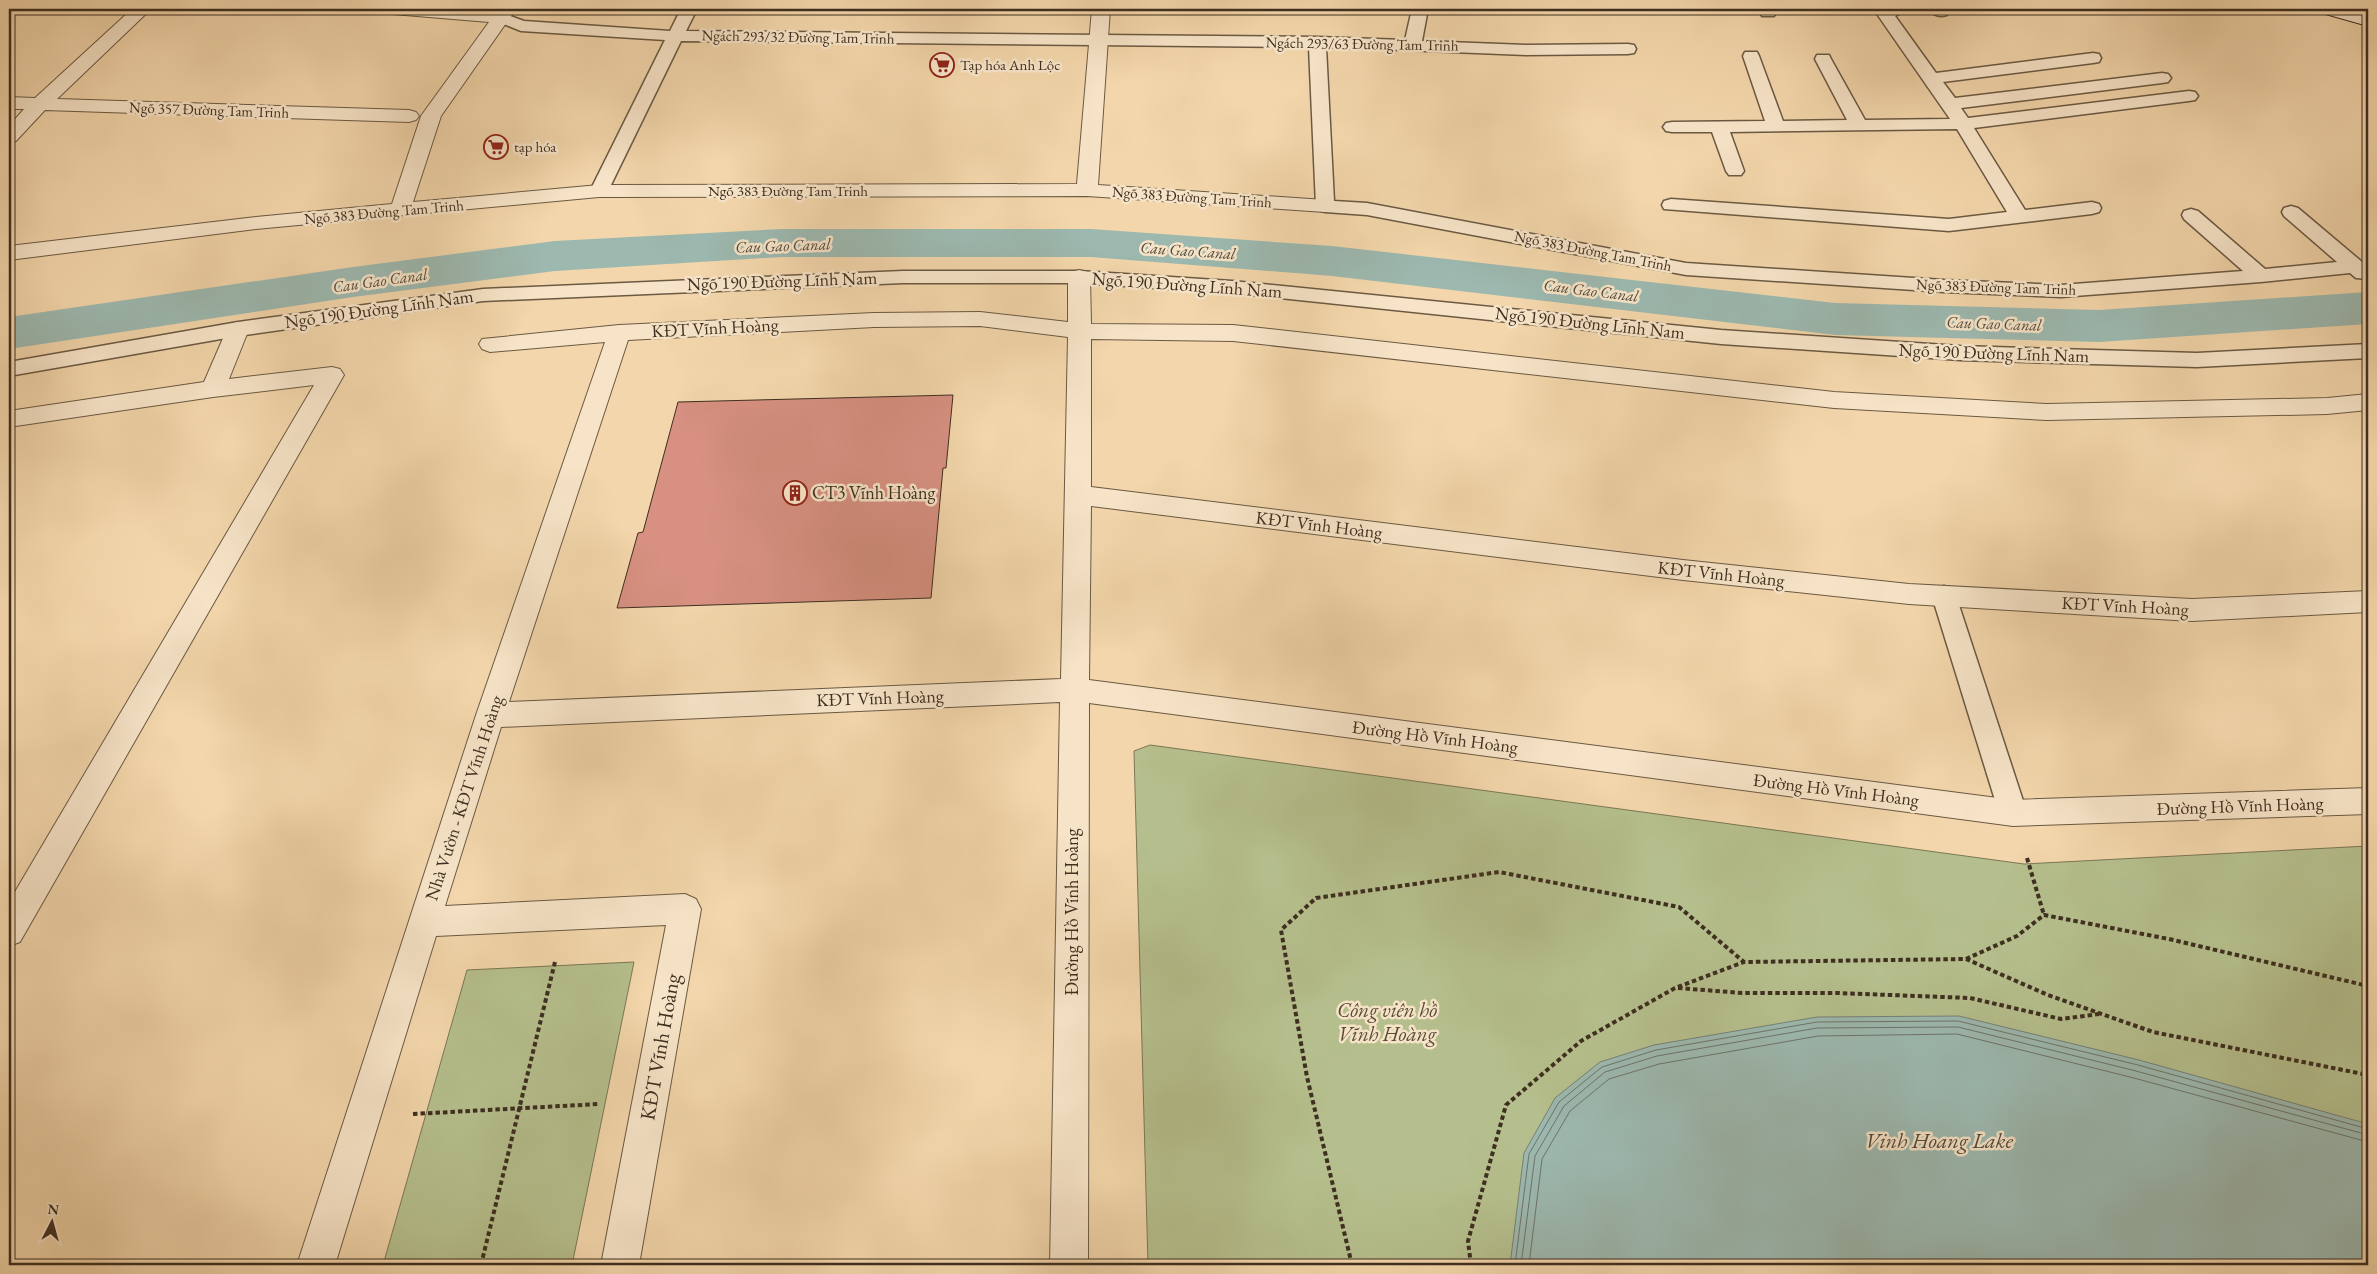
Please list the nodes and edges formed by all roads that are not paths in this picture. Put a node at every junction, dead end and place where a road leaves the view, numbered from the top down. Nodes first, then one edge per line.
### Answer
1 (142, 9) edge
2 (393, 9) edge
3 (689, 9) edge
4 (1101, 9) edge
5 (1420, 9) edge
6 (1897, 9) edge
7 (2328, 9) edge
8 (505, 13) edge
9 (2368, 21) edge
10 (676, 36) junction
11 (1096, 41) junction
12 (1317, 42) junction
13 (1413, 44) junction
14 (1628, 49) dead end
15 (1751, 56) dead end
16 (2093, 58) dead end
17 (1823, 59) dead end
18 (1932, 78) junction
19 (2162, 78) dead end
20 (2189, 96) dead end
21 (9, 103) edge
22 (40, 104) junction
23 (1950, 104) junction
24 (410, 116) dead end
25 (1963, 124) junction
26 (1859, 125) junction
27 (1719, 126) junction
28 (1776, 126) junction
29 (1672, 127) dead end
30 (9, 137) edge
31 (1735, 171) dead end
32 (1087, 190) junction
33 (599, 191) junction
34 (1671, 205) dead end
35 (1325, 206) junction
36 (2092, 208) dead end
37 (400, 210) junction
38 (2291, 212) dead end
39 (2191, 215) dead end
40 (2020, 216) junction
41 (9, 253) edge
42 (2354, 270) edge
43 (2260, 276) junction
44 (1080, 277) junction
45 (2368, 288) edge
46 (238, 329) junction
47 (1080, 331) junction
48 (619, 333) junction
49 (490, 344) dead end
50 (2368, 351) edge
51 (9, 369) edge
52 (213, 389) junction
53 (2368, 402) edge
54 (9, 419) edge
55 (1077, 495) junction
56 (1944, 596) junction
57 (2368, 602) edge
58 (1075, 690) junction
59 (490, 715) junction
60 (2368, 801) edge
61 (2013, 813) junction
62 (425, 922) junction
63 (9, 931) edge
64 (316, 1265) edge
65 (620, 1265) edge
66 (1069, 1265) edge

1 - 22 street
2 - 8 street
3 - 10 lane
4 - 11 street
5 - 13 lane
6 - 18 lane
7 - 9 street
8 - 10 lane, Ngách 293/32 Đường Tam Trinh
8 - 37 street
10 - 11 lane, Ngách 293/32 Đường Tam Trinh
10 - 33 lane
11 - 12 lane, Ngách 293/63 Đường Tam Trinh
11 - 32 street
12 - 13 lane, Ngách 293/63 Đường Tam Trinh
12 - 35 lane
13 - 14 lane, Ngách 293/63 Đường Tam Trinh
15 - 28 lane
16 - 18 lane
17 - 26 lane
18 - 23 lane
19 - 23 lane
20 - 25 lane
21 - 22 street, Ngõ 357 Đường Tam Trinh
22 - 24 street, Ngõ 357 Đường Tam Trinh
22 - 30 street
23 - 25 lane
25 - 26 lane
25 - 40 lane
26 - 28 lane
27 - 28 lane
27 - 29 lane
27 - 31 lane
32 - 33 street, Ngõ 383 Đường Tam Trinh
32 - 35 street, Ngõ 383 Đường Tam Trinh
33 - 37 street, Ngõ 383 Đường Tam Trinh
34 - 40 lane
35 - 43 lane, Ngõ 383 Đường Tam Trinh
36 - 40 lane
37 - 41 street, Ngõ 383 Đường Tam Trinh
38 - 42 lane
39 - 43 lane
42 - 43 lane, Ngõ 383 Đường Tam Trinh
42 - 45 lane
44 - 46 lane, Ngõ 190 Đường Lĩnh Nam
44 - 47 street
44 - 50 lane, Ngõ 190 Đường Lĩnh Nam
46 - 51 lane, Ngõ 190 Đường Lĩnh Nam
46 - 52 street
47 - 48 street, KĐT Vĩnh Hoàng
47 - 53 street, KĐT Vĩnh Hoàng
47 - 55 street
48 - 49 street, KĐT Vĩnh Hoàng
48 - 59 street, Nhà Vườn - KĐT Vĩnh Hoàng
52 - 54 street
52 - 63 street
55 - 56 street, KĐT Vĩnh Hoàng
55 - 58 street
56 - 57 street, KĐT Vĩnh Hoàng
56 - 61 lane
58 - 59 street, KĐT Vĩnh Hoàng
58 - 61 street, Đường Hồ Vĩnh Hoàng
58 - 66 street, Đường Hồ Vĩnh Hoàng
59 - 62 street, Nhà Vườn - KĐT Vĩnh Hoàng
60 - 61 street, Đường Hồ Vĩnh Hoàng
62 - 64 street, Nhà Vườn - KĐT Vĩnh Hoàng
62 - 65 street, KĐT Vĩnh Hoàng

